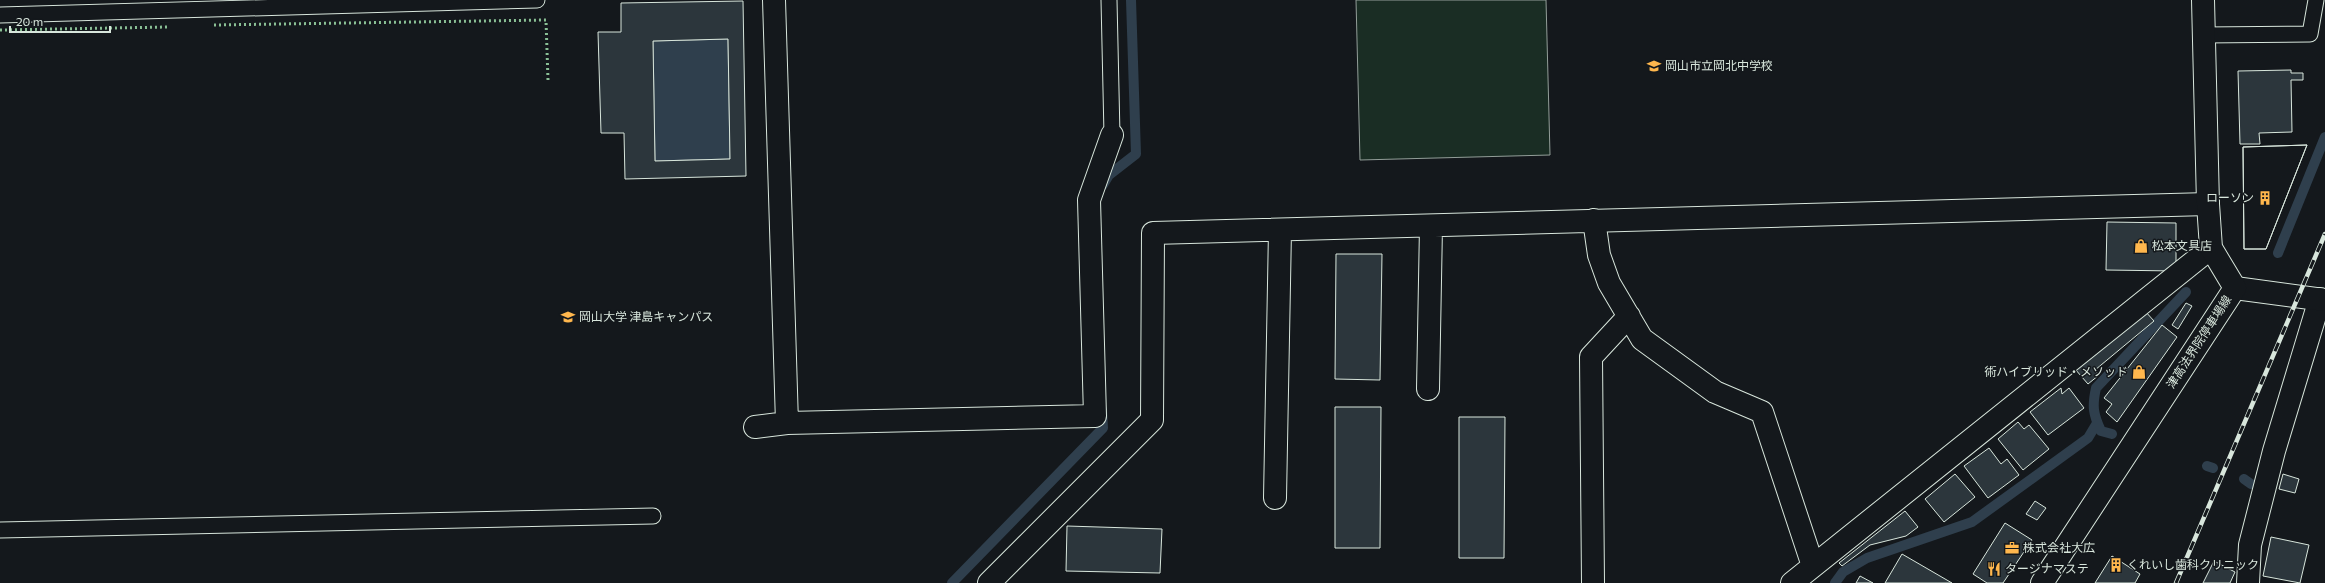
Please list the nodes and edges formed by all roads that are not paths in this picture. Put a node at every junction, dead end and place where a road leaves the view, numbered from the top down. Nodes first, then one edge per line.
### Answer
1 (537, 0) edge
2 (774, 0) edge
3 (1109, 0) edge
4 (2203, 0) edge
5 (2316, 0) edge
6 (0, 15) edge
7 (2204, 35) junction
8 (1112, 135) joint
9 (2208, 204) junction
10 (1594, 220) junction
11 (1431, 226) junction
12 (1280, 230) junction
13 (2211, 248) junction
14 (2235, 288) junction
15 (2322, 300) edge
16 (1629, 316) junction
17 (1428, 389) dead end
18 (787, 423) junction
19 (755, 427) dead end
20 (1275, 498) dead end
21 (653, 516) dead end
22 (0, 530) edge
23 (1813, 566) junction
24 (989, 583) edge
25 (1593, 583) edge
26 (1792, 583) edge
27 (2042, 583) edge
28 (2248, 583) edge

1 - 6 lane
2 - 18 street
3 - 8 lane
4 - 7 street, 津高法界院停車場線
5 - 7 lane
7 - 9 street, 津高法界院停車場線
8 - 18 street
9 - 10 street
9 - 13 street, 津高法界院停車場線
10 - 11 street
10 - 16 street
11 - 12 street
11 - 17 street
12 - 20 street
12 - 24 street
13 - 14 street, 津高法界院停車場線
13 - 23 street
14 - 15 street
14 - 27 street, 津高法界院停車場線
15 - 28 street
16 - 23 street
16 - 25 street
18 - 19 street
21 - 22 lane
23 - 26 street

